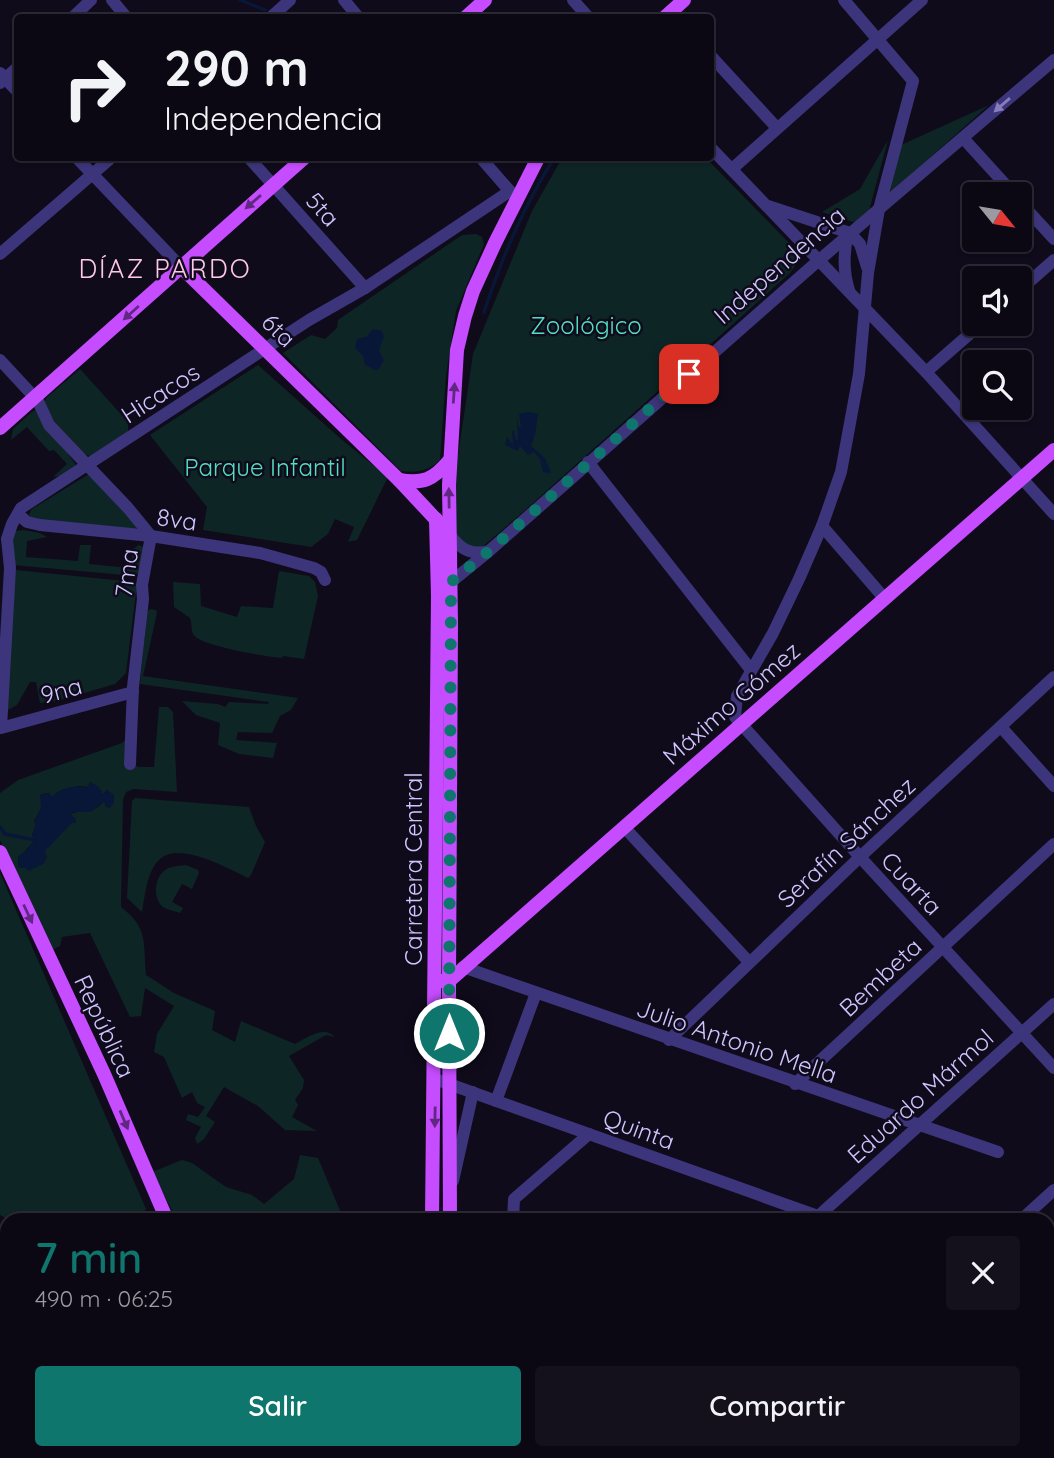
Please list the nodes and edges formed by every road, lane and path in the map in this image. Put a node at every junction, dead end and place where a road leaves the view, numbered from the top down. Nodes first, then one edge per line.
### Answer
1 (91, 0) edge
2 (112, 0) edge
3 (290, 0) edge
4 (344, 0) edge
5 (485, 0) edge
6 (573, 0) edge
7 (684, 0) edge
8 (844, 0) edge
9 (922, 0) edge
10 (76, 14) edge
11 (124, 14) edge
12 (274, 14) edge
13 (356, 14) edge
14 (469, 14) edge
15 (585, 14) edge
16 (671, 14) edge
17 (878, 39) junction
18 (714, 59) edge
19 (1054, 60) edge
20 (777, 128) junction
21 (963, 138) junction
22 (714, 151) edge
23 (80, 161) edge
24 (107, 161) edge
25 (252, 161) edge
26 (301, 161) edge
27 (484, 161) edge
28 (536, 161) edge
29 (732, 169) junction
30 (92, 174) junction
31 (1003, 182) edge
32 (273, 185) junction
33 (513, 194) junction
34 (768, 205) junction
35 (879, 209) junction
36 (1032, 215) edge
37 (849, 234) junction
38 (1054, 239) edge
39 (0, 254) edge
40 (1054, 260) edge
41 (818, 261) junction
42 (181, 267) junction
43 (868, 273) junction
44 (1032, 279) edge
45 (365, 288) junction
46 (850, 294) junction
47 (864, 308) junction
48 (967, 336) edge
49 (266, 349) junction
50 (0, 360) edge
51 (926, 372) junction
52 (34, 398) junction
53 (0, 428) edge
54 (1054, 450) edge
55 (449, 461) junction
56 (588, 462) junction
57 (87, 464) junction
58 (1022, 478) junction
59 (398, 480) junction
60 (18, 514) junction
61 (1054, 514) edge
62 (436, 519) junction
63 (822, 526) junction
64 (450, 535) junction
65 (151, 536) junction
66 (489, 551) junction
67 (325, 580) dead end
68 (445, 583) junction
69 (885, 599) junction
70 (751, 670) junction
71 (1054, 677) edge
72 (133, 692) junction
73 (741, 726) junction
74 (1001, 727) junction
75 (1, 728) edge
76 (130, 764) dead end
77 (1054, 786) edge
78 (624, 827) junction
79 (1054, 844) edge
80 (0, 852) edge
81 (859, 858) junction
82 (449, 944) junction
83 (943, 948) junction
84 (479, 954) junction
85 (749, 962) junction
86 (463, 967) junction
87 (442, 981) junction
88 (536, 993) junction
89 (1054, 1004) edge
90 (1021, 1033) junction
91 (669, 1040) junction
92 (1054, 1068) edge
93 (442, 1082) junction
94 (795, 1084) junction
95 (473, 1092) junction
96 (496, 1101) junction
97 (919, 1125) junction
98 (589, 1134) junction
99 (998, 1153) dead end
100 (1054, 1191) edge
101 (450, 1194) junction
102 (164, 1213) edge
103 (433, 1213) edge
104 (450, 1213) edge
105 (513, 1213) edge
106 (807, 1213) edge
107 (826, 1213) edge
108 (1029, 1213) edge

1 - 10 street
2 - 11 street
3 - 12 street
4 - 13 street
5 - 14 main road
6 - 15 street
7 - 16 main road
8 - 17 street
9 - 17 street
17 - 20 street
17 - 35 street
18 - 20 street
19 -> 21 street, Independencia
20 - 29 street
21 - 31 street
21 - 35 street, Independencia
22 - 29 street
23 - 30 street, 6ta
24 - 30 street
25 - 32 street, 5ta
26 - 32 main road
27 - 33 street
28 - 33 main road, Carretera Central
29 - 34 street
30 - 39 street
30 - 42 street, 6ta
32 -> 42 main road
32 - 45 street, 5ta
33 - 45 street, Hicacos
55 -> 33 main road, Carretera Central
34 - 37 street
34 - 41 street
35 - 37 street, Independencia
35 - 43 street
36 - 38 street
37 - 41 street, Independencia
37 - 43 street
37 - 46 street
40 - 44 street
41 - 46 street
41 - 56 street, Independencia
42 - 49 main road, 6ta
42 -> 52 main road
43 - 47 street
45 - 49 street, Hicacos
46 - 47 street
47 - 51 street
47 - 63 street
48 - 51 street
49 - 57 street, Hicacos
49 - 59 main road, 6ta
50 - 52 street, 7ma
51 - 58 street
52 - 53 main road
52 - 57 street, 7ma
54 - 58 main road, Máximo Gómez
55 - 59 main road
64 -> 55 main road, Carretera Central
56 - 66 street, Independencia
56 - 70 street
57 - 60 street, Hicacos
57 - 65 street, 7ma
58 - 61 street
58 - 69 main road, Máximo Gómez
59 - 62 main road, 6ta
60 - 65 street, 8va
60 - 75 street
62 - 64 main road, 6ta
62 - 68 main road, Carretera Central
63 - 69 street
63 - 70 street
64 - 66 street
64 - 68 main road, Carretera Central
65 - 67 street, 8va
65 - 72 street, 7ma
66 - 68 street, Independencia
68 - 82 main road, Carretera Central
68 - 87 main road, Carretera Central
69 - 73 main road, Máximo Gómez
70 - 73 street
71 - 74 street, Serafín Sánchez
72 - 75 street, 9na
72 - 76 street, 7ma
73 - 78 main road, Máximo Gómez
73 - 81 street, Cuarta
74 - 77 street
74 - 81 street, Serafín Sánchez
78 - 84 main road, Máximo Gómez
78 - 85 street
79 - 83 street, Bembeta
80 -> 102 main road, República
81 - 83 street, Cuarta
81 - 85 street, Serafín Sánchez
82 - 84 main road
82 - 87 main road, Carretera Central
83 - 90 street, Cuarta
83 - 94 street, Bembeta
84 - 86 main road, Máximo Gómez
85 - 91 street, Serafín Sánchez
86 - 87 main road, Máximo Gómez
86 - 88 street, Julio Antonio Mella
87 - 93 main road, Carretera Central
88 - 91 street, Julio Antonio Mella
88 - 96 street
89 - 90 street, Eduardo Mármol
90 - 92 street, Cuarta
90 - 97 street, Eduardo Mármol
91 - 94 street, Julio Antonio Mella
93 - 95 street, Quinta
93 - 101 main road, Carretera Central
93 -> 103 main road, Carretera Central
94 - 97 street, Julio Antonio Mella
95 - 96 street, Quinta
95 - 101 street
96 - 98 street, Quinta
97 - 99 street, Julio Antonio Mella
97 - 107 street, Eduardo Mármol
98 - 105 street
98 - 106 street, Quinta
100 - 108 street
101 - 104 main road, Carretera Central

